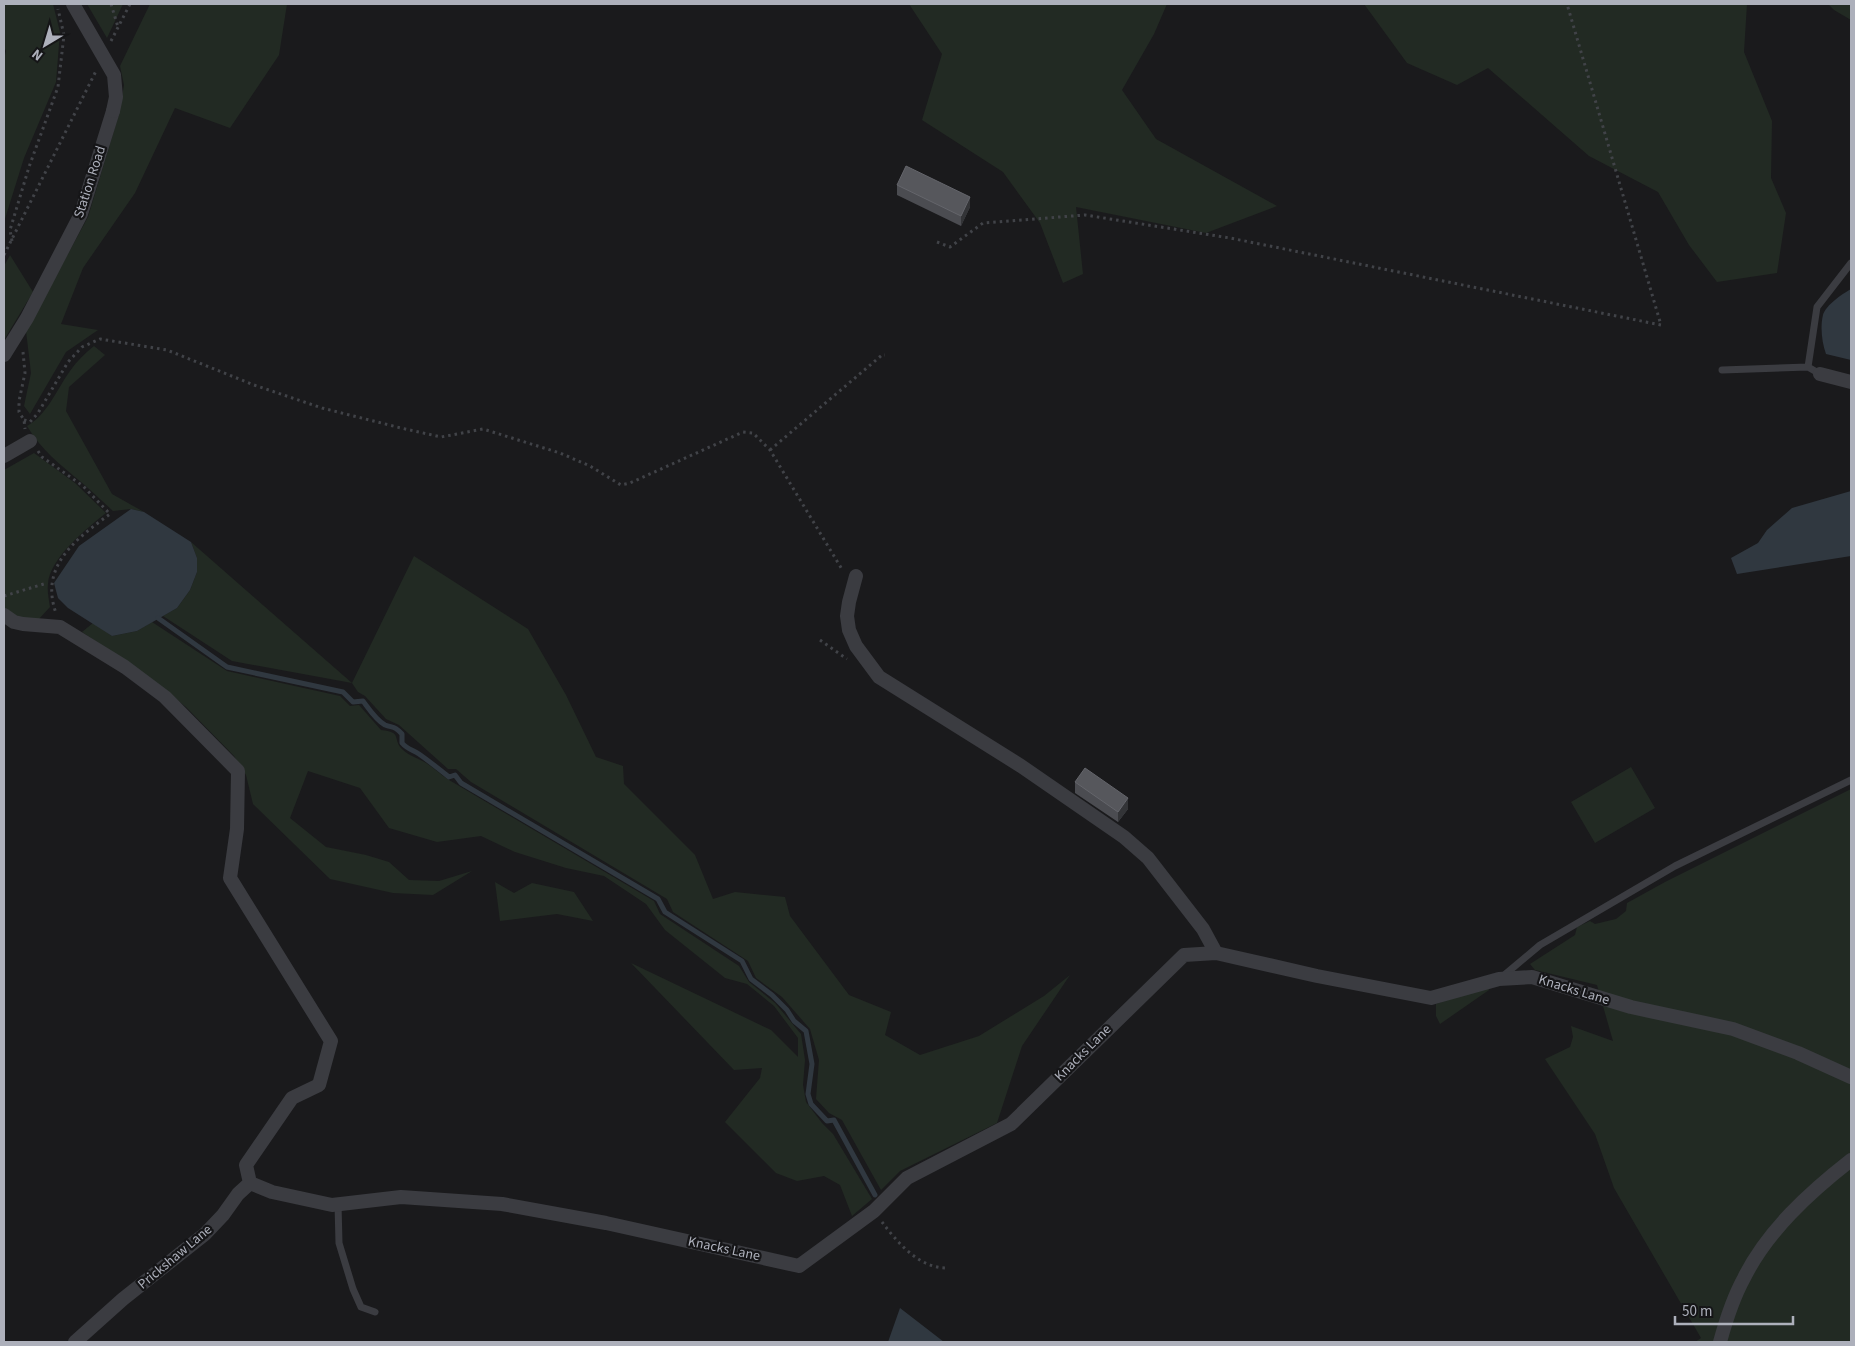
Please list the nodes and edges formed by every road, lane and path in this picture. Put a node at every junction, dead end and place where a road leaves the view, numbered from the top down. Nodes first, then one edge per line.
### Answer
1 (57, 4) edge
2 (73, 4) edge
3 (111, 4) edge
4 (130, 4) edge
5 (1567, 4) edge
6 (118, 28) junction
7 (110, 45) dead end
8 (97, 70) dead end
9 (12, 242) junction
10 (937, 242) dead end
11 (4, 255) edge
12 (1851, 263) edge
13 (19, 332) junction
14 (885, 354) dead end
15 (4, 355) edge
16 (1808, 367) junction
17 (1722, 370) dead end
18 (1820, 374) joint
19 (1851, 382) edge
20 (24, 420) junction
21 (30, 441) junction
22 (770, 450) junction
23 (4, 456) edge
24 (854, 581) joint
25 (48, 582) dead end
26 (4, 596) edge
27 (4, 615) edge
28 (57, 626) junction
29 (1851, 780) edge
30 (1216, 953) junction
31 (1499, 979) junction
32 (1851, 1077) edge
33 (1851, 1160) edge
34 (250, 1183) junction
35 (335, 1205) junction
36 (874, 1211) junction
37 (946, 1268) dead end
38 (375, 1312) dead end
39 (75, 1342) edge
40 (1720, 1342) edge

1 - 9 path
2 - 13 street, Station Road, bridge
3 - 6 path
4 - 6 path
5 - 10 path
6 - 7 path
8 - 9 path
9 - 11 path
12 - 16 lane
13 - 15 street, Station Road
13 - 20 path
14 - 22 path
16 - 17 lane
16 - 18 lane
18 - 19 street
20 - 21 path
20 - 22 path
21 - 23 street
21 - 28 path
22 - 24 path
24 - 30 street
25 - 26 path
27 - 28 street
28 - 34 street
29 - 31 lane
30 - 31 street, Knacks Lane
30 - 36 street, Knacks Lane
31 - 32 street, Knacks Lane
33 - 40 street
34 - 35 street
34 - 39 street, Prickshaw Lane
35 - 36 street, Knacks Lane
35 - 38 lane
36 - 37 path

